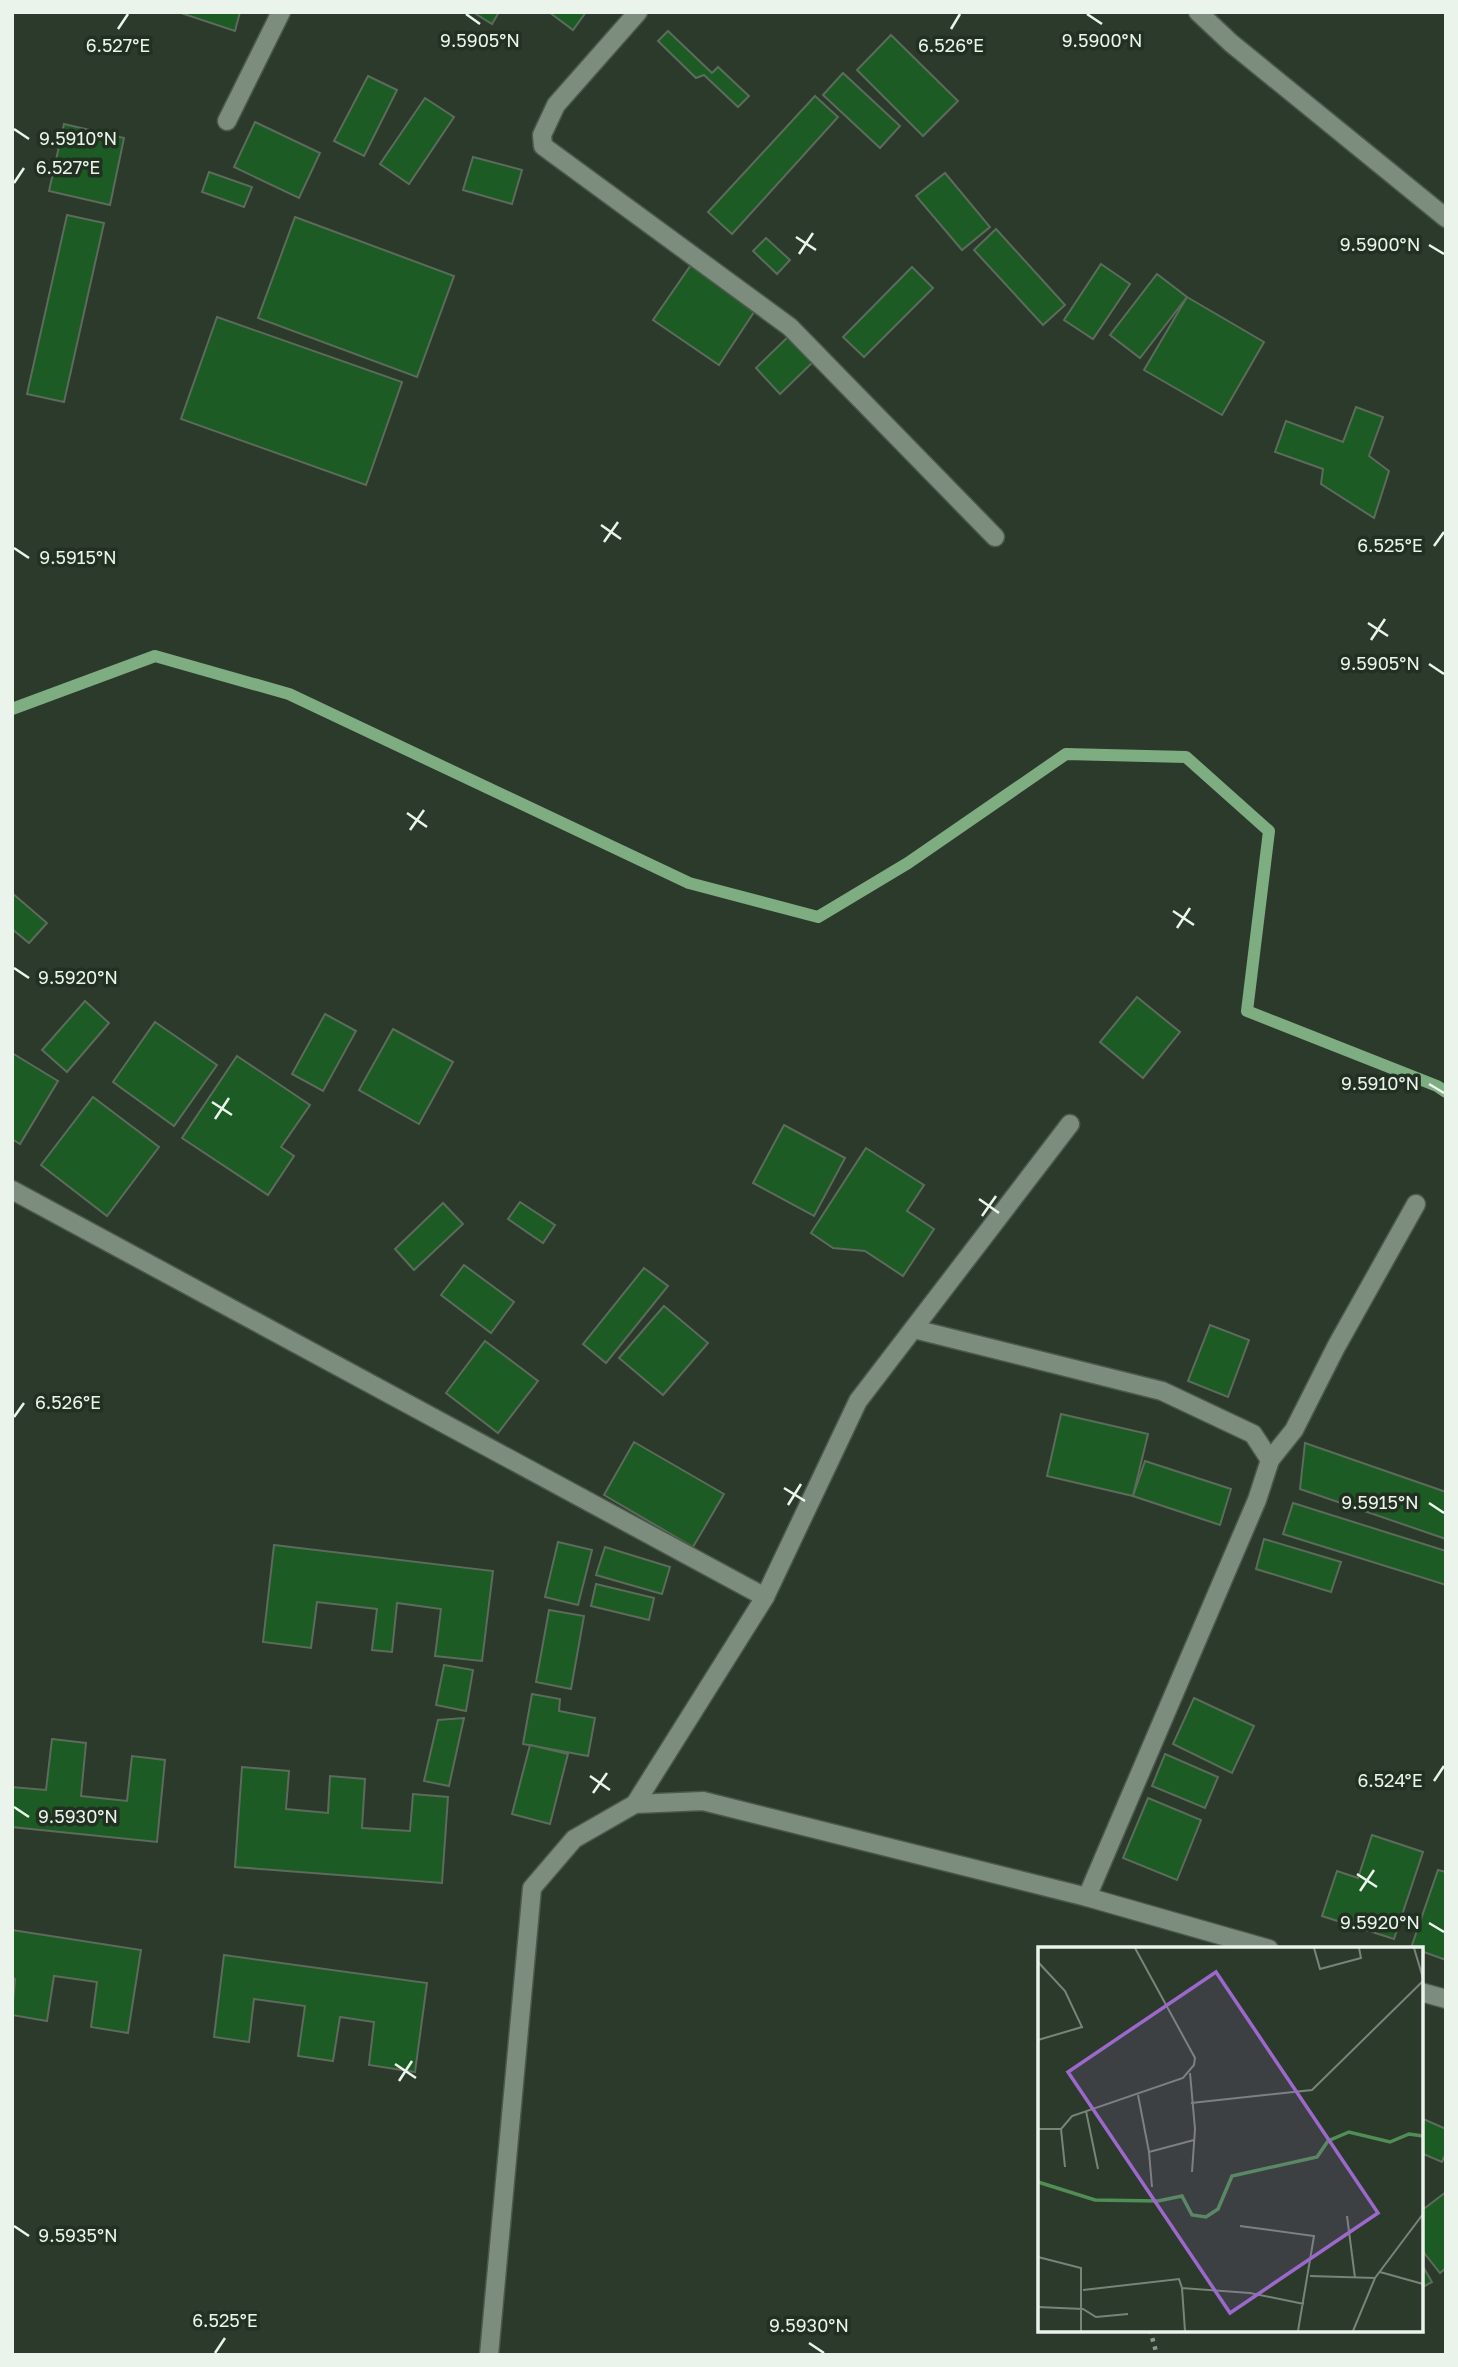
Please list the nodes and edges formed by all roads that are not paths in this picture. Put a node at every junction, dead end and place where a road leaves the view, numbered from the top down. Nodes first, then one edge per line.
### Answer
1 (281, 12) edge
2 (638, 12) edge
3 (1198, 12) edge
4 (227, 121) dead end
5 (1446, 218) edge
6 (995, 537) dead end
7 (1070, 1124) dead end
8 (12, 1190) edge
9 (1416, 1204) dead end
10 (914, 1329) junction
11 (1270, 1460) junction
12 (765, 1597) junction
13 (635, 1804) junction
14 (1087, 1897) junction
15 (1262, 1947) edge
16 (1423, 1993) edge
17 (1446, 1999) edge
18 (489, 2355) edge

1 - 4 street
2 - 6 street
3 - 5 street
7 - 10 street
8 - 12 street
9 - 11 street
10 - 11 street
10 - 12 street
11 - 14 street
12 - 13 street
13 - 14 street
13 - 18 street
14 - 15 street
16 - 17 street

